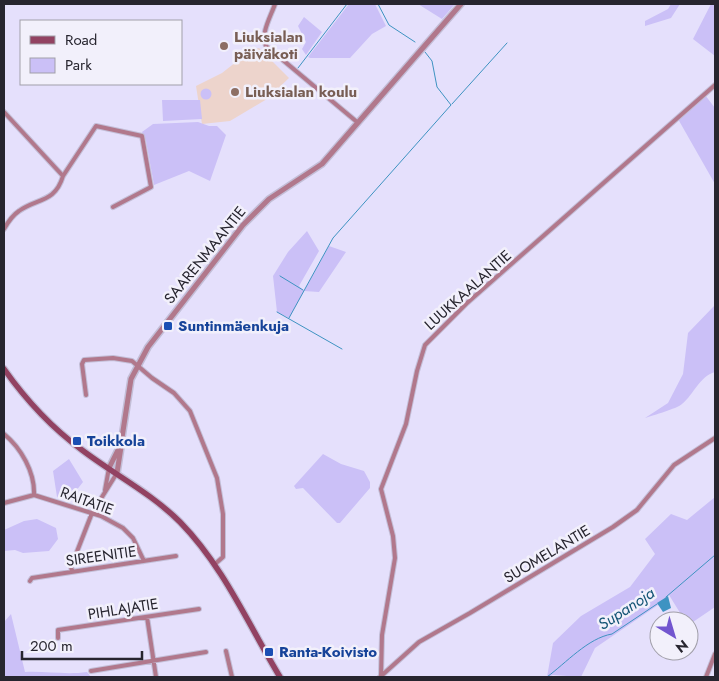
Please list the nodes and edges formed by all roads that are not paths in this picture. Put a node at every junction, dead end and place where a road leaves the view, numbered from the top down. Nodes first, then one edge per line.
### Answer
1 (275, 4) edge
2 (461, 4) edge
3 (715, 85) edge
4 (4, 112) edge
5 (99, 121) dead end
6 (357, 122) junction
7 (96, 126) junction
8 (63, 176) junction
9 (113, 207) dead end
10 (4, 229) edge
11 (137, 364) junction
12 (4, 369) edge
13 (86, 395) dead end
14 (4, 434) edge
15 (715, 438) edge
16 (121, 444) junction
17 (109, 468) junction
18 (117, 472) junction
19 (105, 490) junction
20 (34, 495) junction
21 (4, 503) edge
22 (92, 513) junction
23 (176, 556) dead end
24 (144, 561) junction
25 (215, 564) junction
26 (72, 571) junction
27 (30, 581) dead end
28 (199, 609) dead end
29 (147, 617) junction
30 (58, 638) dead end
31 (226, 651) dead end
32 (206, 652) dead end
33 (715, 654) edge
34 (154, 662) junction
35 (91, 671) dead end
36 (156, 677) edge
37 (232, 677) edge
38 (280, 677) edge
39 (381, 677) edge
40 (706, 677) edge

1 - 6 street
2 - 6 street, SAARENMAANTIE
3 - 39 street, LUUKKAALANTIE
4 - 8 street
5 - 7 street
6 - 11 street, SAARENMAANTIE
7 - 8 street
7 - 9 street
8 - 10 street
11 - 13 street
11 - 16 street, SAARENMAANTIE
11 - 25 street
12 - 17 main road
14 - 20 street
15 - 39 street, SUOMELANTIE
16 - 17 street, SAARENMAANTIE
16 - 18 street, SAARENMAANTIE
17 - 18 main road
17 - 19 street
18 - 19 street
18 - 25 main road
19 - 22 street
20 - 21 street
20 - 22 street, RAITATIE
22 - 24 street, RAITATIE
22 - 26 street
23 - 24 street, SIREENITIE
24 - 26 street, SIREENITIE
25 - 38 main road
26 - 27 street, SIREENITIE
28 - 29 street, PIHLAJATIE
29 - 30 street, PIHLAJATIE
29 - 34 street
31 - 37 street
32 - 34 street
33 - 40 street
34 - 35 street
34 - 36 street

